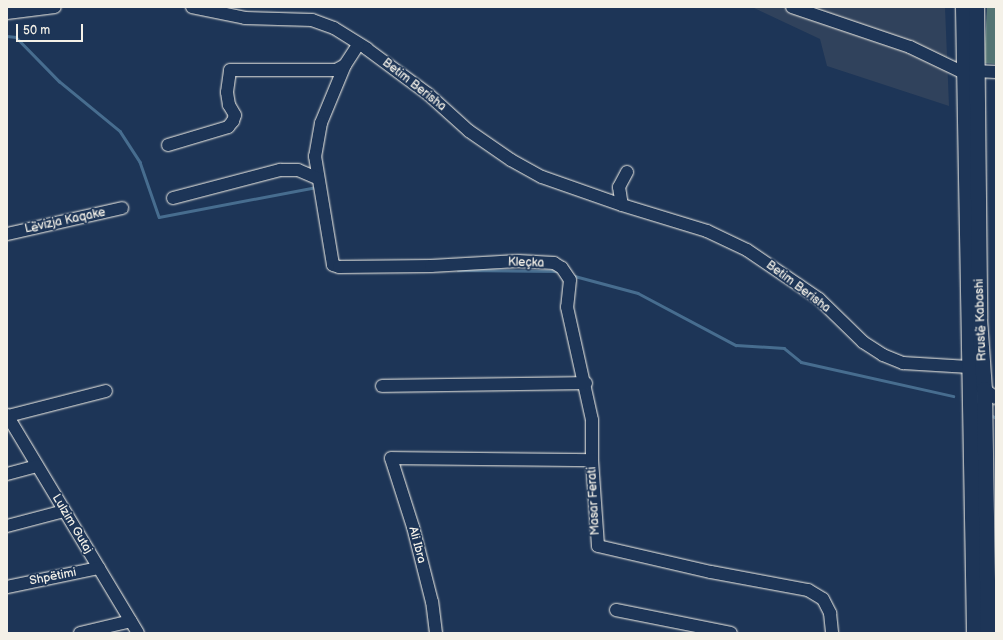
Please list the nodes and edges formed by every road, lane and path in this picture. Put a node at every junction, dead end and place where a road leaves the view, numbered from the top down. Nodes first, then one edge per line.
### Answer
1 (55, 7) edge
2 (192, 7) edge
3 (792, 7) edge
4 (963, 7) edge
5 (976, 7) edge
6 (7, 13) edge
7 (358, 45) junction
8 (345, 65) junction
9 (969, 72) junction
10 (996, 72) edge
11 (168, 145) dead end
12 (627, 172) dead end
13 (317, 178) junction
14 (173, 198) dead end
15 (622, 205) junction
16 (122, 208) dead end
17 (7, 234) edge
18 (969, 367) junction
19 (586, 383) junction
20 (382, 386) dead end
21 (984, 389) junction
22 (106, 391) dead end
23 (996, 398) edge
24 (7, 416) edge
25 (12, 433) edge
26 (391, 458) joint
27 (592, 460) junction
28 (37, 466) junction
29 (7, 474) edge
30 (64, 511) junction
31 (7, 526) edge
32 (99, 568) junction
33 (7, 587) edge
34 (616, 610) dead end
35 (131, 621) junction
36 (831, 632) edge
37 (80, 633) edge
38 (138, 633) edge
39 (436, 633) edge
40 (731, 633) edge
41 (974, 633) edge
42 (988, 633) edge

1 - 6 street
2 - 7 street, Betim Berisha
3 - 9 street
4 - 9 main road, Rrustë Kabashi
5 - 9 main road, Rrustë Kabashi
7 - 8 street
7 - 15 street, Betim Berisha
8 - 11 street
8 - 13 street
9 - 10 street
9 - 18 main road, Rrustë Kabashi
9 - 21 main road, Rrustë Kabashi
12 - 15 street
13 - 14 street
13 - 19 street, Kleçka
15 - 18 street, Betim Berisha
16 - 17 street, Lëvizja Kaqake
18 - 41 main road, Rrustë Kabashi
19 - 20 street
19 - 27 street, Kleçka
21 - 23 street
21 - 42 main road, Rrustë Kabashi
22 - 24 street
24 - 25 street, Lulzim Gutaj
25 - 28 street, Lulzim Gutaj
26 - 27 street, Masar Ferati
26 - 39 street, Ali Ibra
27 - 36 street, Masar Ferati
28 - 29 street
28 - 30 street, Lulzim Gutaj
30 - 31 street
30 - 32 street, Lulzim Gutaj
32 - 33 street, Shpëtimi
32 - 35 street, Lulzim Gutaj
34 - 40 street
35 - 37 street
35 - 38 street, Lulzim Gutaj

